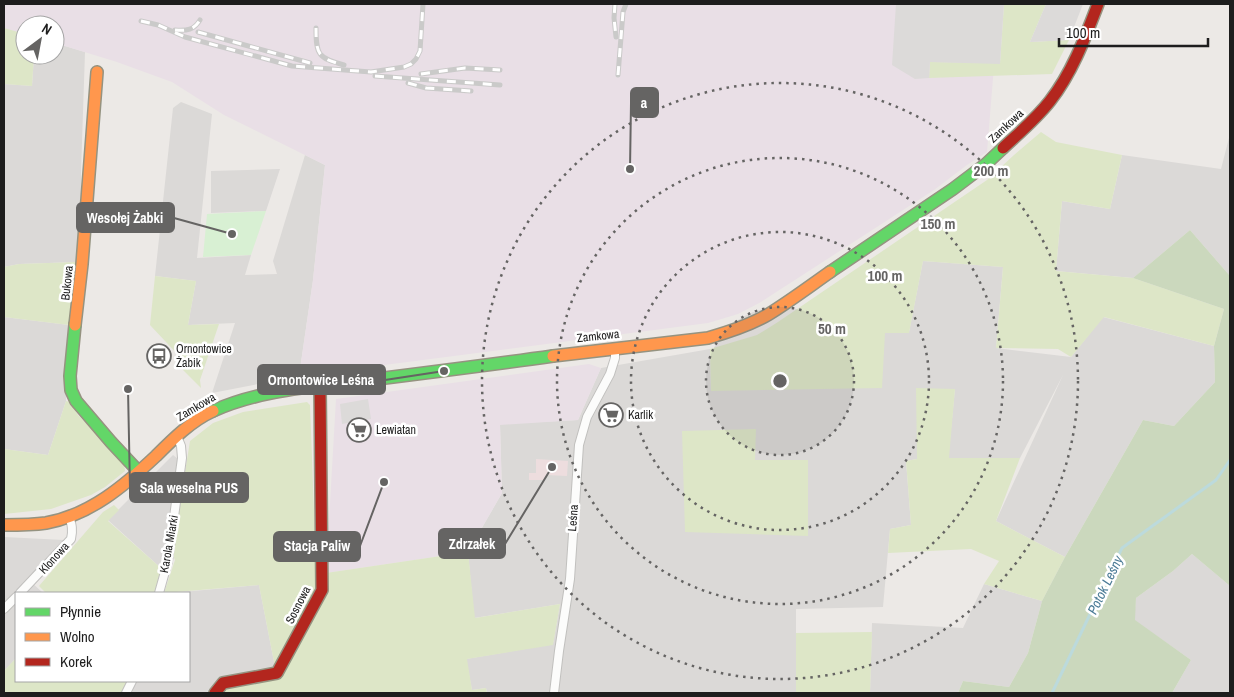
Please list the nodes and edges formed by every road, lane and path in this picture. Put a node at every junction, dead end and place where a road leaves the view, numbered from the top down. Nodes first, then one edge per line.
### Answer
1 (1098, 4) edge
2 (97, 72) dead end
3 (615, 349) junction
4 (320, 386) junction
5 (176, 436) junction
6 (139, 472) junction
7 (69, 516) junction
8 (4, 525) edge
9 (21, 592) edge
10 (158, 592) edge
11 (15, 598) edge
12 (4, 609) edge
13 (215, 693) edge
14 (554, 693) edge

1 - 3 street, Zamkowa
2 - 6 street, Bukowa
3 - 4 street, Zamkowa
3 - 14 street, Leśna
4 - 5 street, Zamkowa
4 - 13 street, Sosnowa
5 - 6 street, Zamkowa
5 - 10 street, Karola Miarki
6 - 7 street, Zamkowa
7 - 8 street, Zamkowa
7 - 9 street, Klonowa
11 - 12 street

